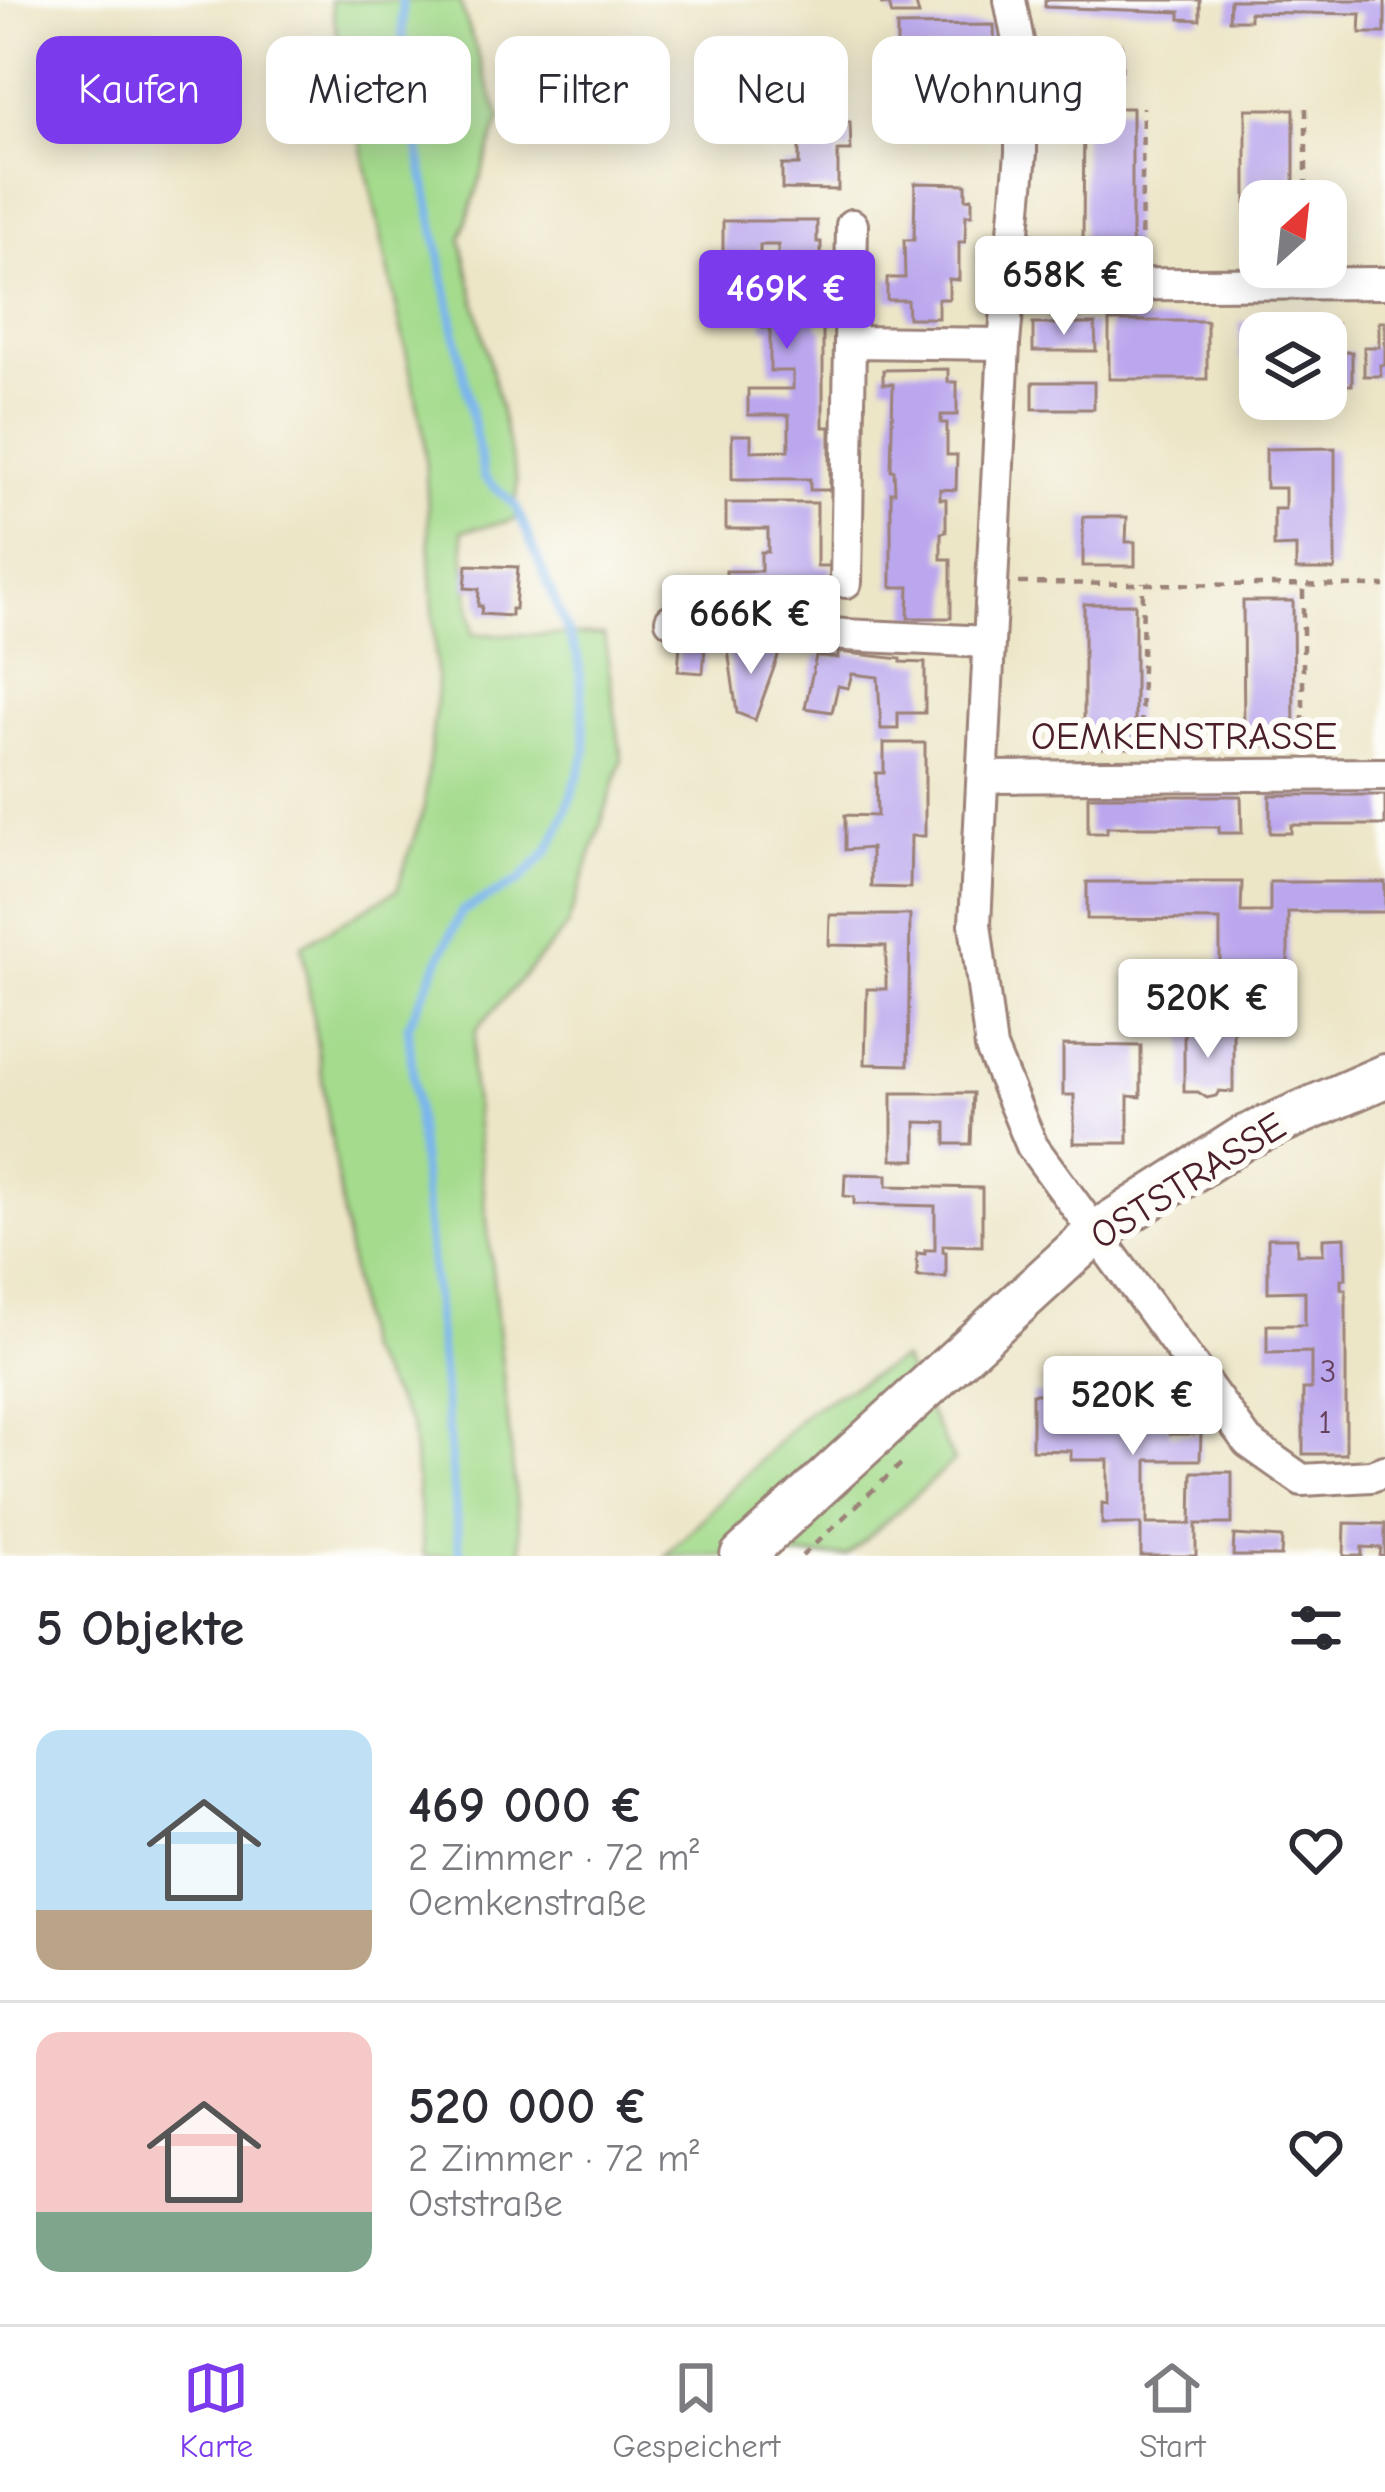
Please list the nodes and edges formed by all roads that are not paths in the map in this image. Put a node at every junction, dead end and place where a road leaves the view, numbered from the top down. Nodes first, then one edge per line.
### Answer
1 (1010, 0) edge
2 (852, 225) dead end
3 (1385, 283) edge
4 (1010, 285) junction
5 (851, 342) junction
6 (1004, 344) junction
7 (846, 583) dead end
8 (671, 620) dead end
9 (988, 642) junction
10 (1385, 774) edge
11 (983, 777) junction
12 (1385, 1076) edge
13 (1095, 1233) junction
14 (1385, 1471) edge
15 (742, 1556) edge

1 - 4 street, OEMKENSTRASSE
2 - 5 street
3 - 4 street
4 - 6 street, OEMKENSTRASSE
5 - 6 street
5 - 7 street
6 - 9 street, OEMKENSTRASSE
8 - 9 street
9 - 11 street, OEMKENSTRASSE
10 - 11 street, OEMKENSTRASSE
11 - 13 street, OEMKENSTRASSE
12 - 13 street, OSTSTRASSE
13 - 14 street, OEMKENSTRASSE
13 - 15 street, OSTSTRASSE

